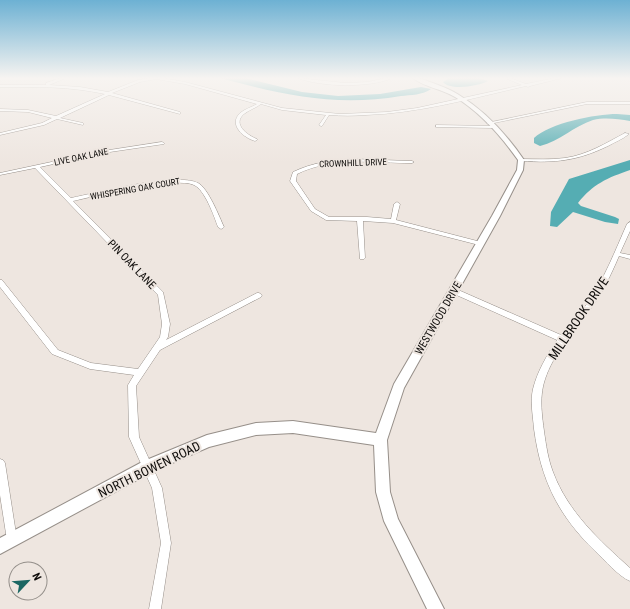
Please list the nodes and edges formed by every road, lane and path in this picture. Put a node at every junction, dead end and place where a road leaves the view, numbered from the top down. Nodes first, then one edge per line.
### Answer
1 (82, 106) edge
2 (159, 106) edge
3 (255, 106) edge
4 (270, 106) edge
5 (426, 106) edge
6 (473, 106) edge
7 (573, 106) edge
8 (0, 110) edge
9 (178, 113) dead end
10 (328, 114) junction
11 (58, 118) junction
12 (82, 124) dead end
13 (322, 125) dead end
14 (491, 125) junction
15 (437, 126) dead end
16 (0, 134) edge
17 (627, 134) dead end
18 (255, 140) dead end
19 (162, 143) dead end
20 (520, 160) junction
21 (412, 162) dead end
22 (37, 167) junction
23 (0, 174) edge
24 (70, 200) junction
25 (397, 204) dead end
26 (360, 219) junction
27 (393, 221) junction
28 (630, 224) edge
29 (221, 227) dead end
30 (479, 244) junction
31 (617, 254) junction
32 (362, 258) dead end
33 (630, 258) edge
34 (0, 282) edge
35 (454, 291) junction
36 (259, 295) dead end
37 (562, 339) junction
38 (159, 347) junction
39 (141, 373) junction
40 (380, 440) junction
41 (0, 463) edge
42 (149, 466) junction
43 (6, 543) edge
44 (630, 575) edge
45 (155, 609) edge
46 (436, 609) edge

1 - 11 street
2 - 9 street
3 - 18 street
4 - 10 street
5 - 10 street
6 - 14 street
7 - 14 street
8 - 11 street
10 - 13 street
11 - 12 street
11 - 16 street
14 - 15 street
14 - 20 street
17 - 20 street
19 - 22 street, LIVE OAK LANE
20 - 30 street, WESTWOOD DRIVE
21 - 26 street, CROWNHILL DRIVE
22 - 23 street, LIVE OAK LANE
22 - 24 street, PIN OAK LANE
24 - 29 street, WHISPERING OAK COURT
24 - 38 street, PIN OAK LANE
25 - 27 street
26 - 27 street, CROWNHILL DRIVE
26 - 32 street
27 - 30 street, CROWNHILL DRIVE
28 - 31 street, MILLBROOK DRIVE
30 - 35 street, WESTWOOD DRIVE
31 - 33 street
31 - 37 street, MILLBROOK DRIVE
34 - 39 street
35 - 37 street
35 - 40 street, WESTWOOD DRIVE
36 - 38 street
37 - 44 street, MILLBROOK DRIVE
38 - 39 street, PIN OAK LANE
39 - 42 street, PIN OAK LANE
40 - 42 street, NORTH BOWEN ROAD
40 - 46 street, WESTWOOD DRIVE
41 - 43 street
42 - 43 street, NORTH BOWEN ROAD
42 - 45 street, PIN OAK LANE

